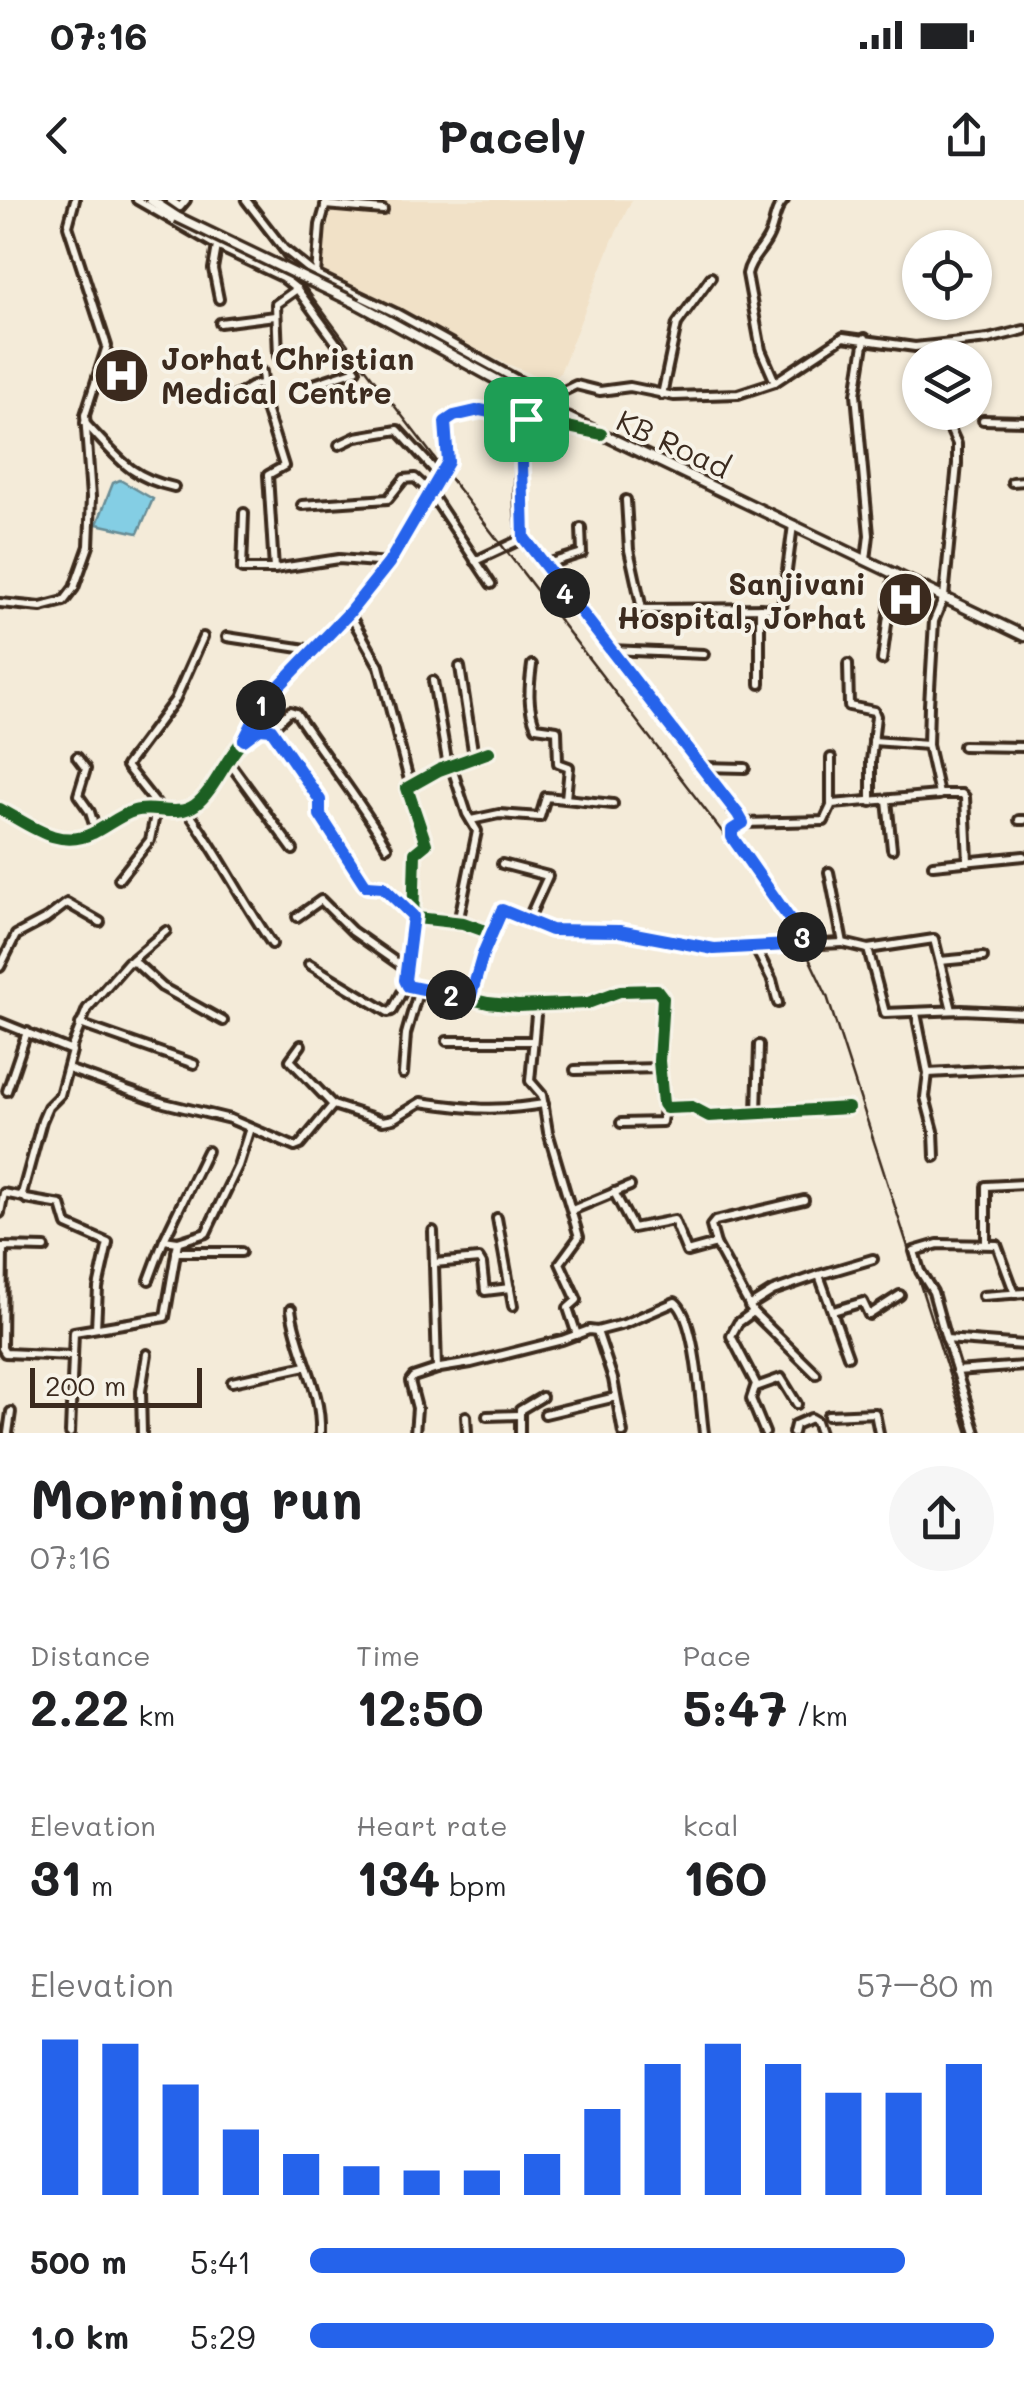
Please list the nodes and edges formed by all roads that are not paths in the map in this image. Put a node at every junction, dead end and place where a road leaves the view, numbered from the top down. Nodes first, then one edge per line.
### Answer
1 (75, 200) edge
2 (138, 200) edge
3 (151, 200) edge
4 (170, 200) edge
5 (186, 200) edge
6 (246, 200) edge
7 (784, 200) edge
8 (326, 202) edge
9 (383, 210) dead end
10 (217, 246) junction
11 (316, 276) junction
12 (711, 277) dead end
13 (297, 289) junction
14 (219, 299) dead end
15 (275, 316) junction
16 (220, 322) dead end
17 (1024, 330) edge
18 (865, 338) junction
19 (278, 356) dead end
20 (262, 372) dead end
21 (776, 382) junction
22 (263, 384) junction
23 (311, 385) dead end
24 (662, 394) junction
25 (547, 399) junction
26 (232, 400) dead end
27 (554, 411) junction
28 (526, 419) junction
29 (992, 420) edge
30 (1024, 421) edge
31 (84, 422) junction
32 (949, 430) edge
33 (601, 434) junction
34 (339, 444) dead end
35 (440, 476) junction
36 (1024, 481) edge
37 (1012, 482) dead end
38 (174, 487) dead end
39 (430, 492) junction
40 (626, 500) dead end
41 (302, 505) dead end
42 (244, 512) dead end
43 (793, 523) junction
44 (581, 528) dead end
45 (524, 538) junction
46 (475, 560) junction
47 (866, 560) junction
48 (389, 563) junction
49 (544, 565) junction
50 (274, 568) junction
51 (894, 573) junction
52 (491, 584) dead end
53 (944, 597) junction
54 (0, 603) edge
55 (760, 608) junction
56 (349, 613) junction
57 (1024, 636) edge
58 (203, 637) dead end
59 (227, 638) dead end
60 (314, 650) junction
61 (614, 652) junction
62 (704, 654) dead end
63 (882, 660) dead end
64 (532, 664) dead end
65 (848, 664) dead end
66 (460, 667) dead end
67 (432, 682) dead end
68 (760, 684) dead end
69 (271, 729) junction
70 (244, 740) junction
71 (873, 741) junction
72 (928, 745) junction
73 (963, 746) dead end
74 (1024, 747) edge
75 (488, 752) dead end
76 (77, 757) dead end
77 (474, 757) junction
78 (831, 758) dead end
79 (229, 762) junction
80 (449, 765) junction
81 (702, 767) junction
82 (745, 768) dead end
83 (410, 784) junction
84 (941, 795) junction
85 (566, 799) junction
86 (887, 800) junction
87 (871, 802) junction
88 (613, 804) dead end
89 (831, 804) junction
90 (0, 809) edge
91 (159, 810) junction
92 (186, 810) junction
93 (471, 820) junction
94 (743, 823) junction
95 (100, 830) junction
96 (387, 847) dead end
97 (892, 849) dead end
98 (293, 850) dead end
99 (1024, 856) edge
100 (968, 862) junction
101 (502, 864) dead end
102 (932, 864) dead end
103 (829, 872) dead end
104 (118, 879) dead end
105 (413, 916) junction
106 (297, 918) dead end
107 (528, 920) junction
108 (100, 922) dead end
109 (458, 923) junction
110 (166, 932) dead end
111 (491, 933) junction
112 (844, 943) junction
113 (272, 944) dead end
114 (807, 944) junction
115 (754, 946) junction
116 (868, 949) junction
117 (983, 957) dead end
118 (131, 961) junction
119 (940, 961) junction
120 (310, 964) dead end
121 (0, 967) edge
122 (406, 969) junction
123 (406, 985) junction
124 (419, 988) junction
125 (470, 999) junction
126 (778, 1002) dead end
127 (537, 1004) junction
128 (952, 1010) junction
129 (916, 1013) junction
130 (1024, 1013) edge
131 (0, 1022) edge
132 (224, 1022) dead end
133 (80, 1024) junction
134 (26, 1032) junction
135 (448, 1041) dead end
136 (532, 1042) junction
137 (301, 1045) dead end
138 (759, 1045) dead end
139 (71, 1049) junction
140 (194, 1064) dead end
141 (660, 1068) junction
142 (1024, 1068) edge
143 (68, 1070) junction
144 (574, 1070) dead end
145 (928, 1073) junction
146 (403, 1074) dead end
147 (7, 1091) dead end
148 (544, 1104) junction
149 (333, 1105) junction
150 (664, 1106) junction
151 (848, 1108) dead end
152 (757, 1113) junction
153 (621, 1123) dead end
154 (250, 1128) junction
155 (206, 1152) dead end
156 (935, 1157) dead end
157 (1024, 1184) edge
158 (630, 1186) dead end
159 (614, 1192) junction
160 (22, 1197) junction
161 (804, 1200) dead end
162 (572, 1210) junction
163 (0, 1214) edge
164 (498, 1218) dead end
165 (433, 1231) dead end
166 (164, 1240) junction
167 (178, 1242) junction
168 (716, 1244) junction
169 (986, 1244) junction
170 (45, 1248) dead end
171 (176, 1252) junction
172 (240, 1252) dead end
173 (874, 1259) dead end
174 (1, 1260) edge
175 (434, 1263) junction
176 (819, 1275) junction
177 (149, 1280) dead end
178 (510, 1288) junction
179 (1020, 1294) edge
180 (900, 1296) dead end
181 (983, 1296) dead end
182 (514, 1306) dead end
183 (292, 1309) dead end
184 (751, 1309) junction
185 (833, 1311) junction
186 (0, 1318) edge
187 (96, 1328) junction
188 (596, 1331) junction
189 (577, 1335) junction
190 (946, 1339) junction
191 (1, 1344) edge
192 (1024, 1346) edge
193 (147, 1354) dead end
194 (72, 1356) junction
195 (848, 1356) dead end
196 (306, 1366) junction
197 (1024, 1366) edge
198 (437, 1368) junction
199 (956, 1370) junction
200 (816, 1374) dead end
201 (232, 1382) dead end
202 (756, 1387) junction
203 (542, 1397) dead end
204 (616, 1397) junction
205 (796, 1404) dead end
206 (11, 1412) dead end
207 (545, 1414) dead end
208 (518, 1415) junction
209 (828, 1415) dead end
210 (466, 1416) dead end
211 (487, 1416) dead end
212 (8, 1433) edge
213 (70, 1433) edge
214 (142, 1433) edge
215 (320, 1433) edge
216 (415, 1433) edge
217 (467, 1433) edge
218 (520, 1433) edge
219 (623, 1433) edge
220 (704, 1433) edge
221 (765, 1433) edge
222 (793, 1433) edge
223 (820, 1433) edge
224 (879, 1433) edge
225 (976, 1433) edge

1 - 31 street
2 - 10 street
3 - 27 main road, KB Road, bridge
4 - 5 street
6 - 11 street
7 - 21 street
8 - 9 street
8 - 11 street
10 - 13 street
10 - 14 street
11 - 25 street
12 - 24 street
13 - 15 street
13 - 23 street
15 - 16 street
15 - 19 street
17 - 18 street
18 - 21 street
18 - 47 street
20 - 22 street
21 - 24 street
22 - 26 street
22 - 50 street
24 - 25 street
25 - 27 street
27 - 33 main road, KB Road
28 - 33 street
28 - 35 street
28 - 45 street
29 - 30 street
31 - 38 street
31 - 54 street
32 - 53 street
33 - 43 main road, KB Road
34 - 35 street
35 - 39 street
36 - 37 street
39 - 41 street
39 - 46 street
39 - 48 street
40 - 55 street
42 - 50 street
43 - 47 main road, KB Road
43 - 55 street
44 - 49 street
45 - 46 street
45 - 49 street
46 - 52 street
47 - 51 main road, KB Road
48 - 50 street
48 - 56 street
49 - 61 street
51 - 53 main road, KB Road
51 - 63 street
53 - 57 main road, KB Road
53 - 72 street
55 - 68 street
56 - 60 street
56 - 83 street
58 - 91 street
59 - 60 street
60 - 70 street
61 - 62 street
61 - 81 street
64 - 85 street
65 - 71 street
66 - 77 street
67 - 80 street
69 - 70 street
69 - 96 street
69 - 105 street
70 - 79 street
71 - 72 street
71 - 87 street
72 - 84 street
73 - 74 street
75 - 77 street
76 - 95 street
77 - 80 street
78 - 89 street
79 - 92 street
79 - 98 street
80 - 83 street
80 - 93 street
81 - 82 street
81 - 94 street
83 - 105 street
84 - 86 street
84 - 100 street
85 - 88 street
85 - 93 street
86 - 87 street
86 - 97 street
87 - 89 street
89 - 94 street
90 - 95 street
91 - 92 street
91 - 95 street
91 - 104 street
92 - 113 street
93 - 109 street
94 - 114 street
99 - 100 street
100 - 102 street
101 - 107 street
103 - 112 street
105 - 109 street
105 - 122 street
106 - 122 street
107 - 111 street
107 - 115 street
108 - 121 street
109 - 111 street
110 - 118 street
111 - 125 street
112 - 114 street
112 - 116 street
114 - 115 street
115 - 126 street
116 - 119 street
116 - 129 street
117 - 119 street
118 - 132 street
118 - 133 street
119 - 128 street
120 - 123 street
122 - 123 street
123 - 124 street
124 - 125 street
124 - 146 street
125 - 127 street
127 - 136 street
127 - 141 street
128 - 129 street
128 - 130 street
129 - 145 street
131 - 134 street
133 - 139 street
133 - 140 street
134 - 139 street
134 - 147 street
135 - 136 street
136 - 148 street
137 - 149 street
138 - 152 street
139 - 143 street
141 - 144 street
141 - 150 street
142 - 145 street
143 - 154 street
143 - 160 street
145 - 156 street
148 - 149 street
148 - 162 street
149 - 154 street
150 - 152 street
150 - 153 street
151 - 152 street
154 - 167 street
155 - 166 street
157 - 169 street
158 - 159 street
159 - 162 street
159 - 168 street
160 - 163 street
160 - 187 street
161 - 168 street
162 - 189 street
164 - 178 street
165 - 175 street
166 - 167 street
166 - 177 street
167 - 171 street
168 - 184 street
169 - 179 street
169 - 190 street
170 - 174 street
171 - 172 street
171 - 187 street
173 - 176 street
174 - 186 street
175 - 178 street
175 - 198 street
176 - 184 street
176 - 185 street
178 - 182 street
179 - 181 street
180 - 185 street
183 - 196 street
184 - 200 street
184 - 202 street
185 - 195 street
186 - 191 street
187 - 194 street
188 - 189 street
188 - 204 street
188 - 220 street
189 - 198 street
190 - 192 street
190 - 199 street
191 - 194 street
193 - 214 street
194 - 213 street
196 - 201 street
196 - 215 street
197 - 199 street
198 - 216 street
199 - 225 street
202 - 205 street
202 - 221 street
203 - 208 street
204 - 207 street
204 - 219 street
206 - 212 street
208 - 211 street
208 - 218 street
209 - 224 street
210 - 217 street
222 - 223 street

